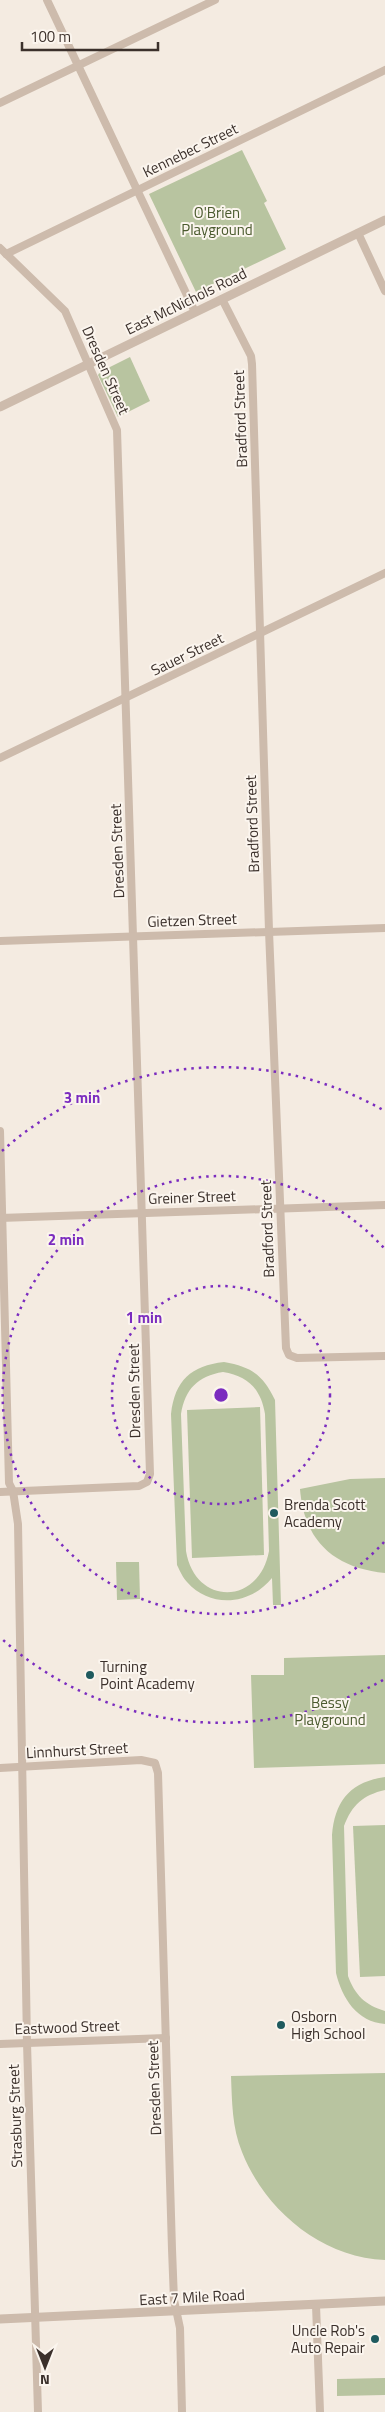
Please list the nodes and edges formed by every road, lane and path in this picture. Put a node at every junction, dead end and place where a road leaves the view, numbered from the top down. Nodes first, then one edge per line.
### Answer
1 (47, 0) edge
2 (216, 0) edge
3 (78, 66) junction
4 (385, 70) edge
5 (0, 103) edge
6 (137, 190) junction
7 (385, 220) edge
8 (358, 233) junction
9 (3, 251) edge
10 (385, 291) edge
11 (222, 299) junction
12 (195, 312) junction
13 (89, 364) junction
14 (0, 407) edge
15 (385, 573) edge
16 (260, 634) junction
17 (126, 699) junction
18 (0, 758) edge
19 (385, 928) edge
20 (269, 931) junction
21 (134, 935) junction
22 (0, 941) edge
23 (0, 1131) edge
24 (385, 1205) edge
25 (280, 1208) junction
26 (143, 1212) junction
27 (2, 1218) edge
28 (385, 1356) edge
29 (13, 1491) junction
30 (0, 1492) edge
31 (156, 1763) joint
32 (22, 1767) junction
33 (0, 1768) edge
34 (166, 2038) junction
35 (27, 2043) junction
36 (0, 2044) edge
37 (385, 2301) edge
38 (316, 2304) junction
39 (177, 2312) junction
40 (35, 2318) junction
41 (0, 2319) edge
42 (38, 2412) edge
43 (182, 2412) edge
44 (320, 2412) edge

1 - 3 street
2 - 3 street
3 - 5 street
3 - 6 street
4 - 6 street, Kennebec Street
6 - 9 street, Kennebec Street
6 - 12 street
7 - 8 street, East McNichols Road
8 - 10 street
8 - 11 street, East McNichols Road
9 - 13 street, Dresden Street
11 - 12 street, East McNichols Road
11 - 16 street, Bradford Street
12 - 13 street, East McNichols Road
13 - 14 street, East McNichols Road
13 - 17 street, Dresden Street
15 - 16 street, Sauer Street
16 - 17 street, Sauer Street
16 - 20 street, Bradford Street
17 - 18 street, Sauer Street
17 - 21 street, Dresden Street
19 - 20 street, Gietzen Street
20 - 21 street, Gietzen Street
20 - 25 street, Bradford Street
21 - 22 street, Gietzen Street
21 - 26 street, Dresden Street
23 - 27 street, Strasburg Street
24 - 25 street, Greiner Street
25 - 26 street, Greiner Street
25 - 28 street, Bradford Street
26 - 27 street, Greiner Street
26 - 29 street, Dresden Street
27 - 29 street, Strasburg Street
29 - 30 street
29 - 32 street, Strasburg Street
31 - 32 street, Linnhurst Street
31 - 34 street, Dresden Street
32 - 33 street, Linnhurst Street
32 - 35 street, Strasburg Street
34 - 35 street, Eastwood Street
34 - 39 street, Dresden Street
35 - 36 street, Eastwood Street
35 - 40 street, Strasburg Street
37 - 38 street, East 7 Mile Road
38 - 39 street, East 7 Mile Road
38 - 44 street
39 - 40 street, East 7 Mile Road
39 - 43 street, Dresden Street
40 - 41 street, East 7 Mile Road
40 - 42 street, Strasburg Street

